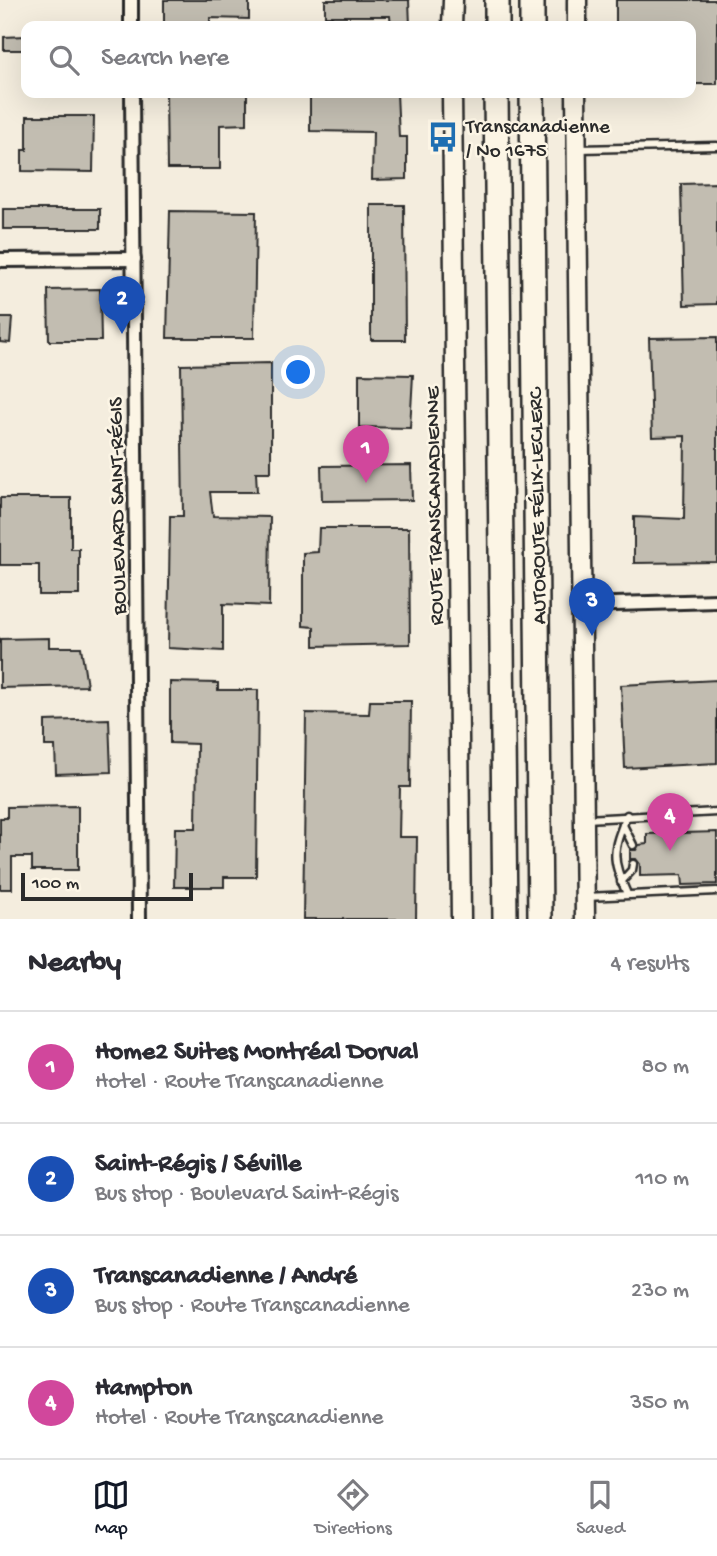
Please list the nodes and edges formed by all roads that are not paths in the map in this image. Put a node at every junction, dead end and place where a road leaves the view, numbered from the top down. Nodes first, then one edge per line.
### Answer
1 (131, 0) edge
2 (453, 0) edge
3 (497, 0) edge
4 (533, 0) edge
5 (577, 0) edge
6 (131, 21) edge
7 (452, 21) edge
8 (497, 21) edge
9 (532, 21) edge
10 (576, 21) edge
11 (132, 98) edge
12 (453, 98) edge
13 (496, 98) edge
14 (532, 98) edge
15 (576, 98) edge
16 (717, 146) edge
17 (576, 149) junction
18 (134, 259) junction
19 (0, 260) edge
20 (717, 601) edge
21 (581, 606) junction
22 (503, 728) junction
23 (717, 812) edge
24 (627, 815) junction
25 (584, 819) junction
26 (623, 824) junction
27 (539, 832) junction
28 (633, 845) dead end
29 (633, 864) dead end
30 (621, 882) junction
31 (717, 891) edge
32 (626, 894) junction
33 (584, 897) junction
34 (139, 919) edge
35 (461, 919) edge
36 (489, 919) edge
37 (505, 919) edge
38 (540, 919) edge
39 (547, 919) edge
40 (585, 919) edge

1 - 6 street
2 - 7 main road
3 - 8 highway
4 - 9 highway
5 - 10 main road
11 - 18 street, BOULEVARD SAINT-RÉGIS
12 - 35 main road, ROUTE TRANSCANADIENNE
13 - 22 highway, AUTOROUTE FÉLIX-LECLERC
14 - 27 highway, AUTOROUTE FÉLIX-LECLERC
15 - 17 main road
16 - 17 lane
17 - 21 main road
18 - 19 street
18 - 34 street, BOULEVARD SAINT-RÉGIS
20 - 21 street
21 - 25 main road
22 - 36 highway
22 - 37 highway, AUTOROUTE FÉLIX-LECLERC
23 - 24 lane
24 - 25 lane
24 - 26 lane
25 - 33 main road
26 - 28 lane
26 - 30 lane
27 - 38 highway, AUTOROUTE FÉLIX-LECLERC
27 - 39 highway
29 - 30 lane
30 - 32 lane
31 - 32 lane
32 - 33 lane
33 - 40 main road

